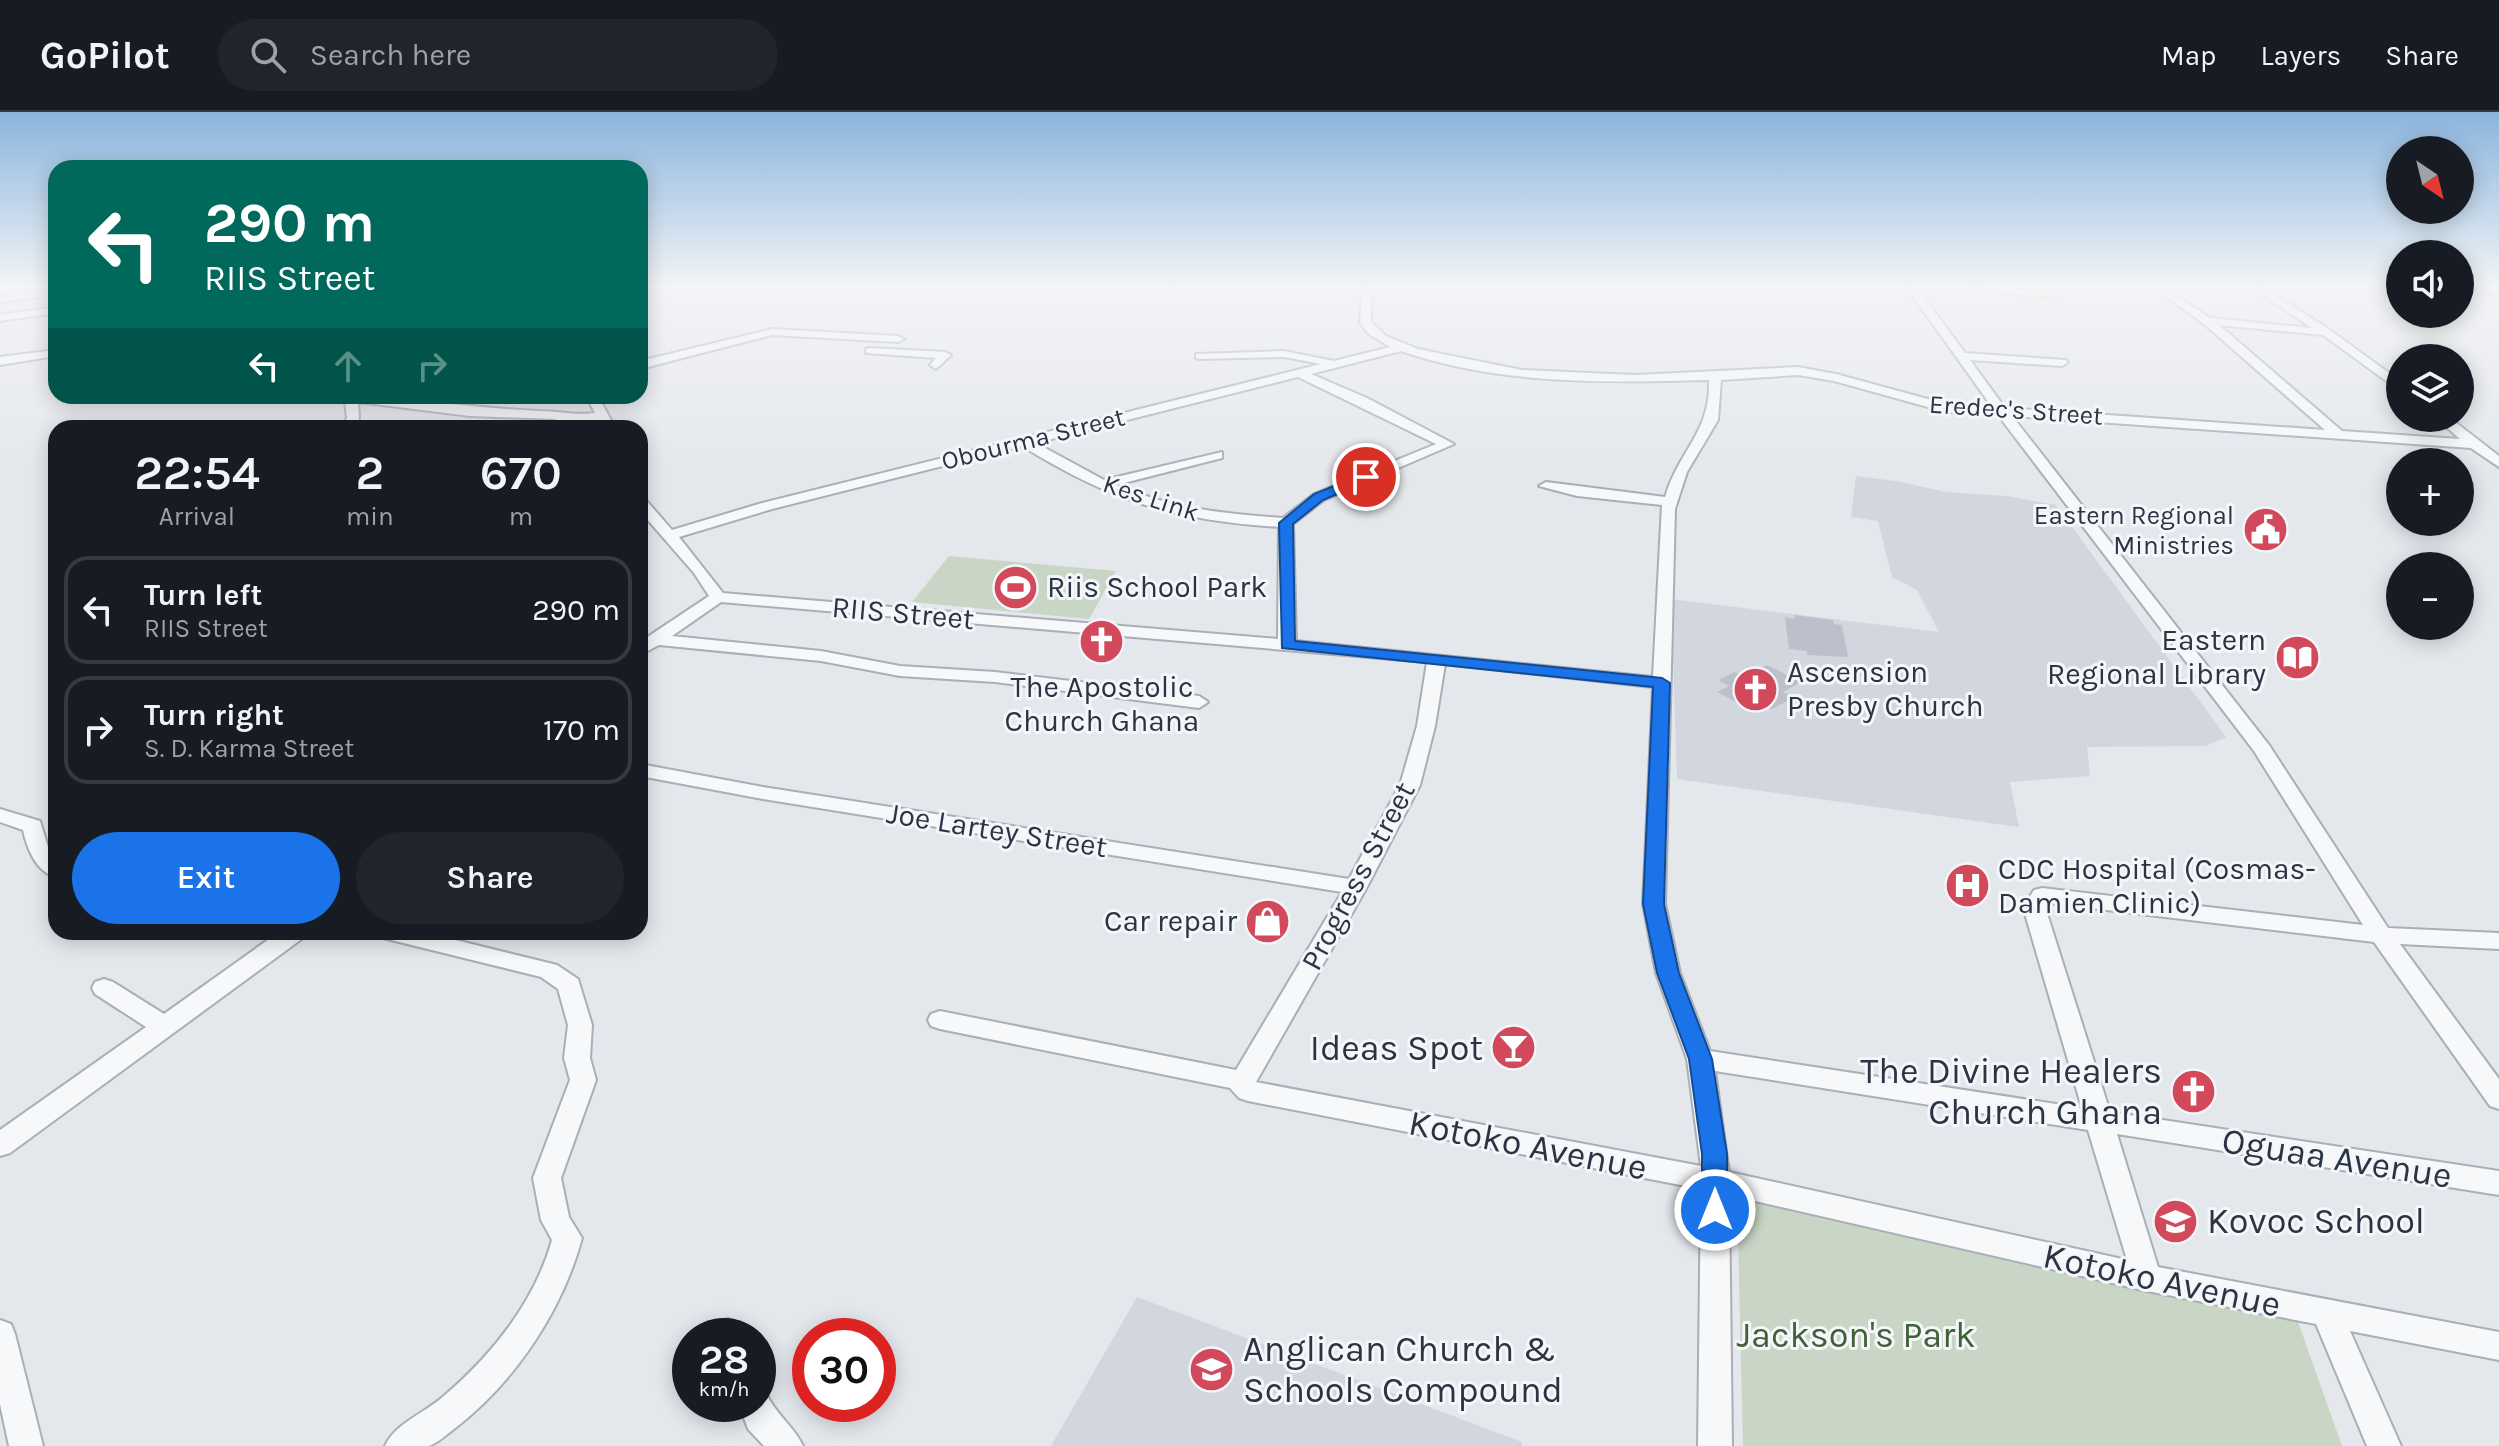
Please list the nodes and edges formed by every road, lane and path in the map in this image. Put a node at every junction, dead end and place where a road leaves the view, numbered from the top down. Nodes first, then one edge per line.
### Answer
1 (699, 350) edge
2 (866, 350) edge
3 (1390, 350) edge
4 (1408, 350) edge
5 (1957, 350) edge
6 (2241, 350) edge
7 (2350, 350) edge
8 (48, 354) edge
9 (1200, 356) dead end
10 (1961, 356) junction
11 (0, 361) edge
12 (2062, 362) dead end
13 (648, 363) edge
14 (1333, 364) junction
15 (936, 365) dead end
16 (1297, 372) junction
17 (1715, 375) junction
18 (2386, 377) edge
19 (397, 404) edge
20 (2000, 410) junction
21 (571, 420) edge
22 (2461, 432) edge
23 (2337, 433) junction
24 (1025, 442) junction
25 (2477, 444) junction
26 (1217, 455) dead end
27 (2499, 463) edge
28 (1105, 484) junction
29 (1546, 486) dead end
30 (1670, 502) junction
31 (648, 512) edge
32 (1286, 523) junction
33 (667, 536) junction
34 (718, 597) junction
35 (648, 643) edge
36 (648, 644) edge
37 (1287, 645) junction
38 (1437, 658) junction
39 (1662, 683) junction
40 (1199, 702) dead end
41 (648, 771) edge
42 (0, 815) edge
43 (48, 861) edge
44 (1356, 887) junction
45 (2381, 935) junction
46 (284, 940) edge
47 (423, 940) edge
48 (2499, 941) edge
49 (104, 988) dead end
50 (940, 1020) dead end
51 (165, 1027) junction
52 (1700, 1059) junction
53 (1243, 1081) junction
54 (2499, 1099) edge
55 (2097, 1120) junction
56 (0, 1145) edge
57 (1715, 1180) junction
58 (2499, 1183) edge
59 (2147, 1278) junction
60 (2328, 1316) junction
61 (0, 1334) edge
62 (2499, 1346) edge
63 (764, 1422) edge
64 (26, 1446) edge
65 (402, 1446) edge
66 (786, 1446) edge
67 (1715, 1446) edge
68 (2384, 1446) edge

1 - 13 street
2 - 15 street
3 - 14 street, Obourma Street
4 - 17 street, Eredec's Street
5 - 10 street
6 - 23 street
7 - 18 street
8 - 11 street
9 - 14 street
10 - 12 street
10 - 20 street
14 - 16 street, Obourma Street
16 - 24 street, Obourma Street
16 - 32 street
17 - 20 street, Eredec's Street
17 - 30 street
19 - 21 street
20 - 23 street, Eredec's Street
20 - 45 street
22 - 25 street
23 - 25 street, Eredec's Street
24 - 28 street, Kes Link
24 - 33 street, Obourma Street
25 - 27 street
26 - 28 street
28 - 32 street, Kes Link
29 - 30 street
30 - 39 street
31 - 33 street
32 - 37 street
33 - 34 street
34 - 35 street
34 - 37 street, RIIS Street
36 - 40 street
37 - 38 street, RIIS Street
38 - 39 street, RIIS Street
38 - 44 street, Progress Street
39 - 52 street
41 - 44 street, Joe Lartey Street
42 - 43 street
44 - 53 street, Progress Street
45 - 48 street
45 - 54 street
45 - 55 street
46 - 51 street
47 - 65 street
49 - 51 street
50 - 53 street, Kotoko Avenue
51 - 56 street
52 - 55 street, Oguaa Avenue
52 - 57 street
53 - 57 street, Kotoko Avenue
55 - 58 street, Oguaa Avenue
55 - 59 street
57 - 59 street, Kotoko Avenue
57 - 67 street
59 - 60 street, Kotoko Avenue
60 - 62 street, Kotoko Avenue
60 - 68 street
61 - 64 street
63 - 66 street

